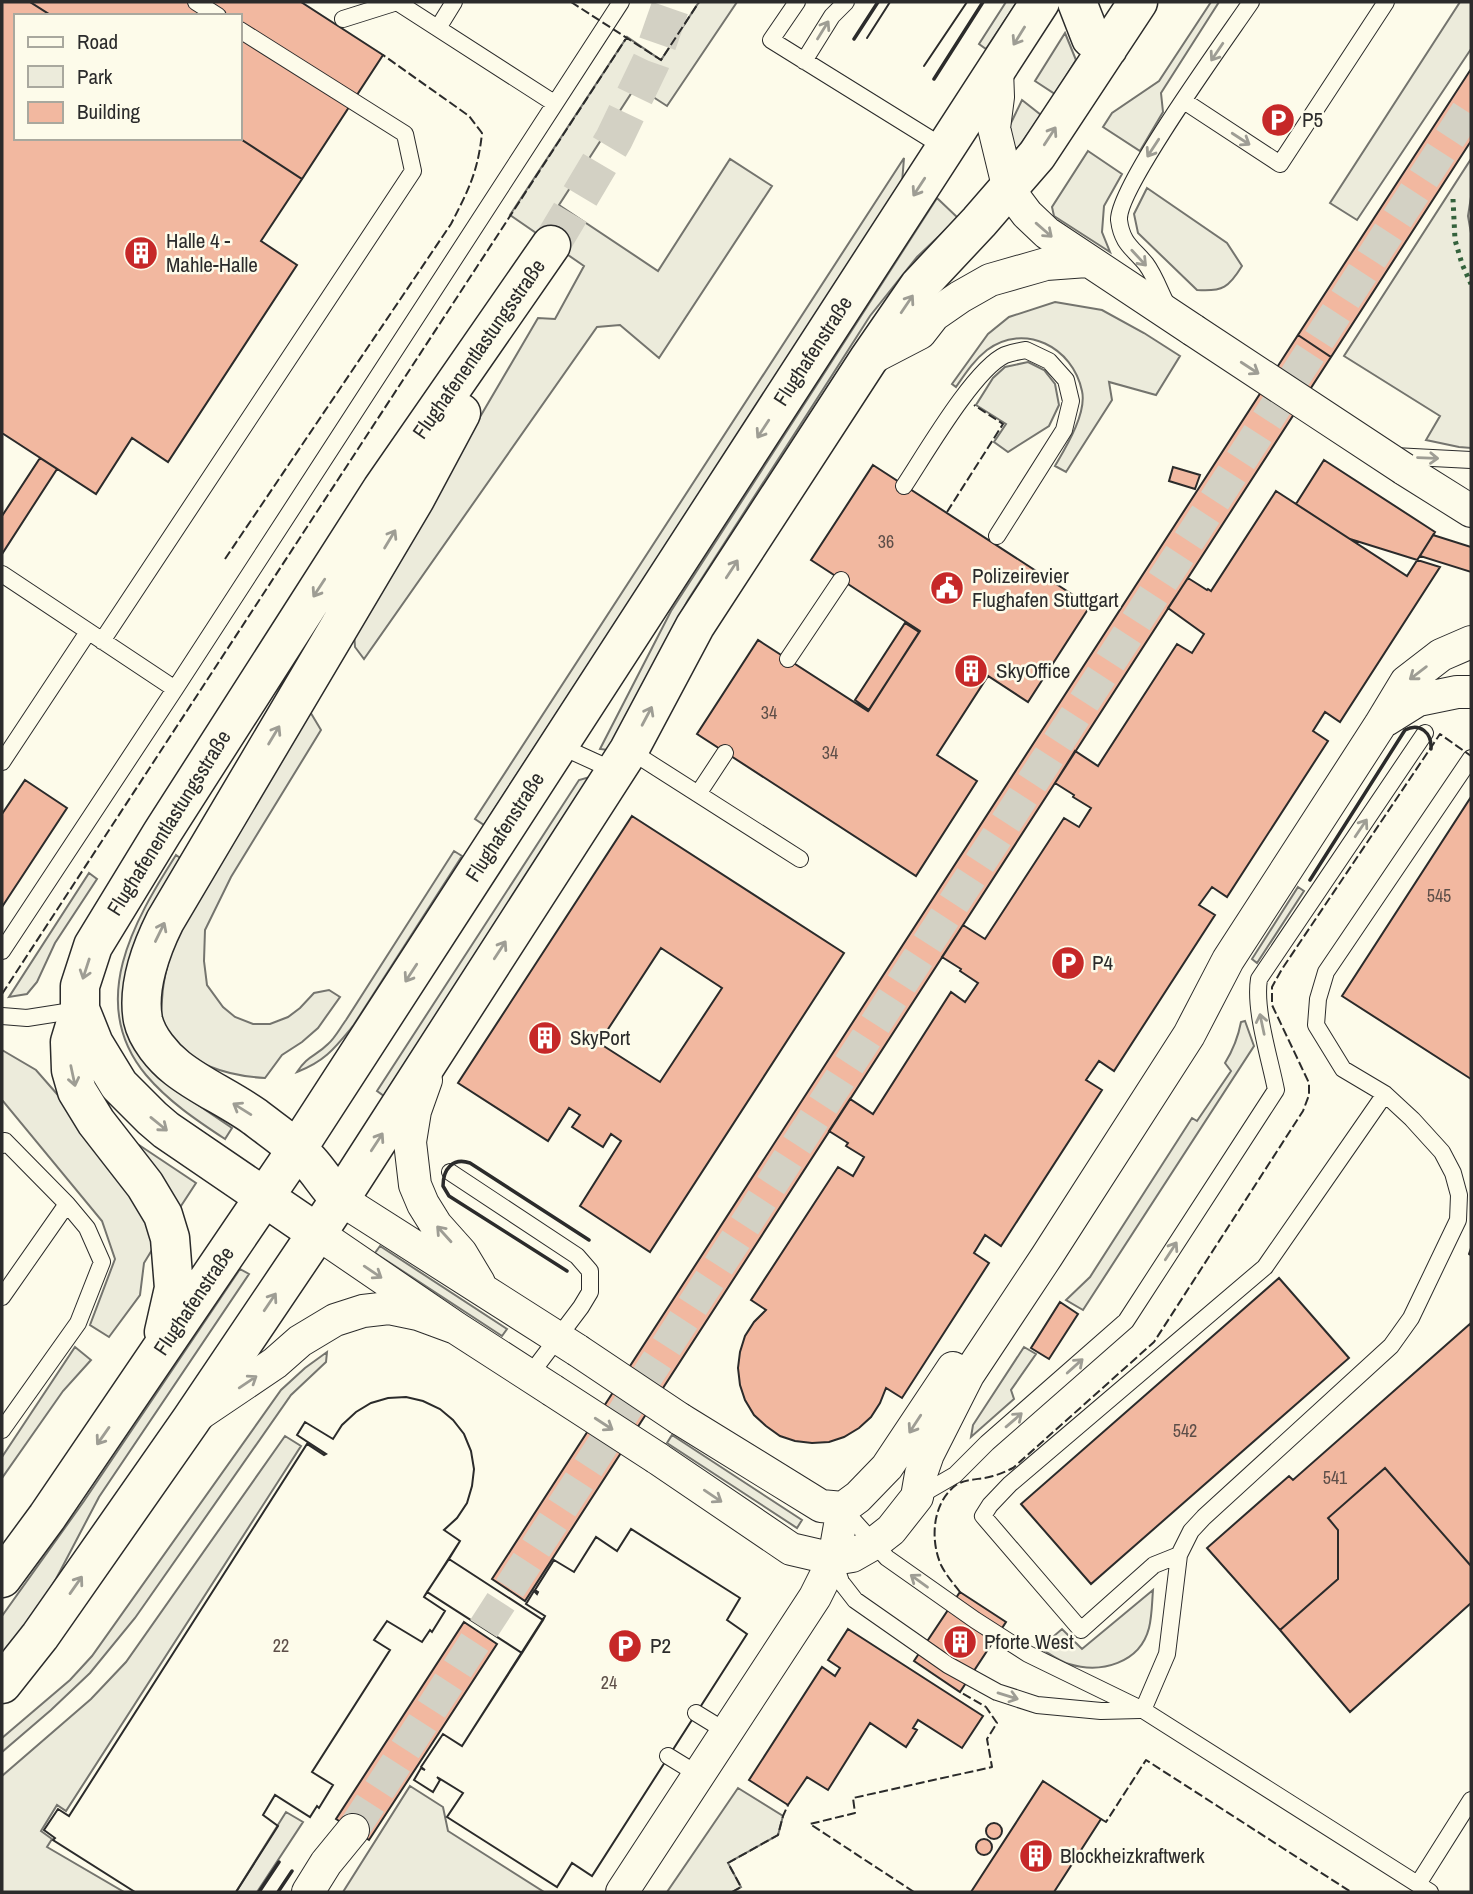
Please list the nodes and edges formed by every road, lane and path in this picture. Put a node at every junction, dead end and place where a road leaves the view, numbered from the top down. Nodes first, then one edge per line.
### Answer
1 (196, 2) edge
2 (397, 2) edge
3 (454, 2) edge
4 (621, 2) edge
5 (797, 2) edge
6 (846, 2) edge
7 (1040, 2) edge
8 (1077, 2) edge
9 (1138, 2) edge
10 (1251, 2) edge
11 (1386, 2) edge
12 (215, 14) edge
13 (343, 19) dead end
14 (438, 28) junction
15 (242, 31) edge
16 (1108, 48) junction
17 (804, 61) junction
18 (998, 69) junction
19 (1184, 101) junction
20 (554, 103) junction
21 (945, 148) junction
22 (1009, 190) junction
23 (1087, 261) junction
24 (1183, 324) junction
25 (868, 360) junction
26 (1471, 460) edge
27 (1394, 462) junction
28 (904, 486) dead end
29 (1463, 498) edge
30 (997, 536) dead end
31 (2, 575) edge
32 (841, 580) dead end
33 (95, 636) junction
34 (1471, 642) edge
35 (788, 659) dead end
36 (176, 689) junction
37 (1471, 692) edge
38 (1382, 723) junction
39 (1425, 733) dead end
40 (558, 745) junction
41 (725, 753) dead end
42 (1471, 758) edge
43 (622, 760) junction
44 (2, 762) edge
45 (698, 794) junction
46 (800, 859) dead end
47 (2, 951) edge
48 (80, 1009) junction
49 (2, 1016) edge
50 (438, 1048) junction
51 (1385, 1094) junction
52 (2, 1145) edge
53 (297, 1149) junction
54 (450, 1172) dead end
55 (1465, 1192) edge
56 (265, 1197) junction
57 (340, 1199) junction
58 (67, 1204) junction
59 (317, 1233) junction
60 (1047, 1256) junction
61 (483, 1290) junction
62 (2, 1297) edge
63 (456, 1328) junction
64 (567, 1344) junction
65 (141, 1380) junction
66 (540, 1383) junction
67 (191, 1420) junction
68 (2, 1430) edge
69 (917, 1497) junction
70 (843, 1508) junction
71 (873, 1544) junction
72 (1179, 1555) junction
73 (834, 1559) junction
74 (2, 1578) edge
75 (2, 1685) edge
76 (1143, 1710) junction
77 (696, 1713) dead end
78 (727, 1732) junction
79 (668, 1756) dead end
80 (699, 1775) junction
81 (1471, 1800) edge
82 (353, 1830) tunnel mouth
83 (1424, 1888) edge
84 (308, 1892) edge
85 (622, 1892) edge

1 - 12 lane
2 - 13 lane
2 - 14 lane
3 - 14 lane
4 - 20 lane
5 - 17 lane
17 -> 6 lane
7 -> 18 main road, Flughafenstraße
8 - 16 main road
9 - 16 main road
10 -> 19 lane
19 -> 11 lane
14 - 20 lane
15 - 33 lane
22 -> 16 main road
17 - 21 lane
18 - 21 main road, Flughafenstraße
18 - 22 street
19 -> 24 lane
20 - 36 lane
21 -> 40 main road, Flughafenstraße
22 -> 23 street
25 -> 22 main road
23 - 24 street
23 - 25 street
24 -> 27 street, bridge
43 -> 25 main road
27 -> 26 lane
27 - 29 street
28 - 30 lane
31 - 33 lane
32 - 35 lane
33 - 36 lane
33 - 44 lane
34 -> 38 street
36 - 47 lane
37 - 38 street
38 - 60 street
69 -> 39 lane
40 - 43 lane
40 -> 53 main road, Flughafenstraße
41 - 45 lane
42 - 51 lane
43 - 45 lane
50 -> 43 main road
45 - 46 lane
48 - 49 lane
53 -> 48 main road, Flughafenentlastungsstraße
48 -> 56 main road, Flughafenentlastungsstraße
48 -> 65 main road
57 -> 50 main road
61 -> 50 street
51 - 55 lane
51 - 72 lane
52 - 58 lane
53 - 56 main road, Flughafenstraße
53 - 57 main road, Flughafenentlastungsstraße
54 - 64 lane
55 - 72 lane
56 - 59 main road, Flughafenentlastungsstraße
56 - 65 main road, Flughafenstraße
57 - 59 main road
57 - 61 street
58 - 62 lane
58 - 68 lane
59 -> 63 street
67 -> 59 main road
60 - 69 street
60 -> 70 street
61 - 64 street
63 - 66 street
67 -> 63 street
64 - 66 lane
64 - 70 street, bridge
65 -> 74 main road, Flughafenstraße
66 -> 73 street, bridge
75 -> 67 main road
69 - 71 street
70 - 71 lane
70 - 73 street
71 - 73 street
76 -> 71 lane
72 - 76 lane
73 -> 76 lane
73 - 78 street
76 - 83 lane
77 - 78 lane
78 - 80 street
79 - 80 lane
80 - 85 street
81 - 83 lane
82 - 84 street

